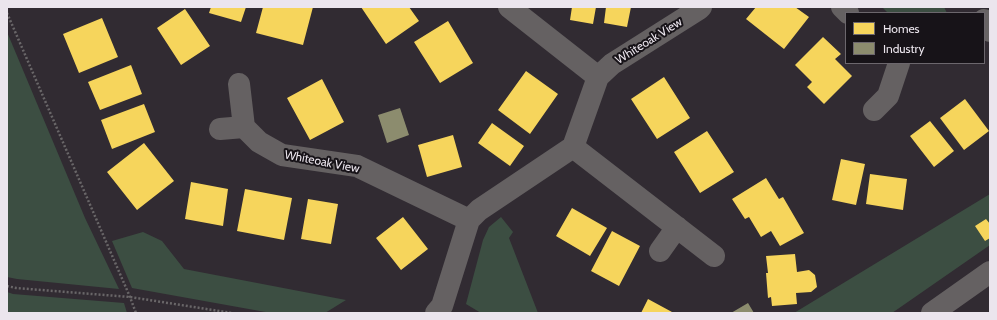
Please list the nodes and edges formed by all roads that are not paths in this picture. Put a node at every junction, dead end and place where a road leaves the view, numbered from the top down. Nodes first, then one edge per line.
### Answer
1 (509, 7) edge
2 (701, 7) edge
3 (985, 22) edge
4 (990, 31) edge
5 (899, 64) edge
6 (598, 77) junction
7 (239, 84) dead end
8 (874, 110) dead end
9 (244, 127) junction
10 (220, 129) dead end
11 (572, 147) junction
12 (469, 220) junction
13 (677, 227) junction
14 (660, 251) dead end
15 (714, 256) dead end
16 (990, 272) edge
17 (436, 313) edge
18 (932, 313) edge

1 - 6 street
2 - 6 street, Whiteoak View
3 - 4 main road
5 - 8 street
6 - 11 street, Whiteoak View
7 - 9 street
9 - 10 street
9 - 12 street, Whiteoak View
11 - 12 street
11 - 13 street
12 - 17 street
13 - 14 street
13 - 15 street
16 - 18 street

